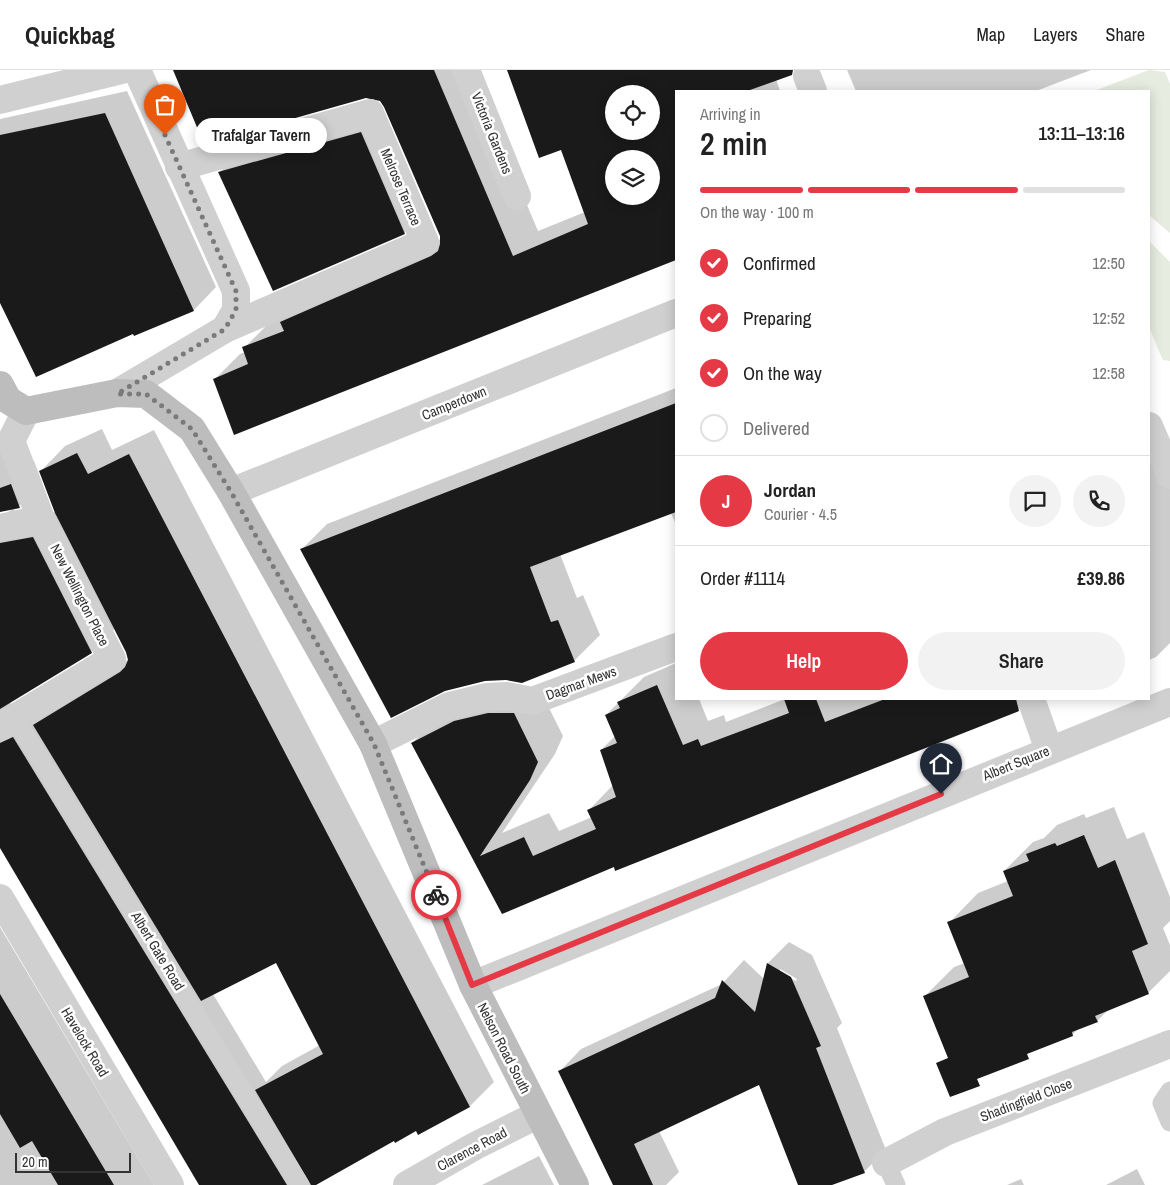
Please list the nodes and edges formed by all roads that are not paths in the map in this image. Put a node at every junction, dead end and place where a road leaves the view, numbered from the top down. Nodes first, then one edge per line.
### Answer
1 (122, 70) edge
2 (138, 70) edge
3 (466, 70) edge
4 (0, 100) edge
5 (179, 167) junction
6 (518, 196) dead end
7 (675, 314) edge
8 (225, 329) junction
9 (0, 385) edge
10 (117, 394) junction
11 (26, 411) junction
12 (1150, 428) edge
13 (6, 442) edge
14 (1170, 475) edge
15 (231, 492) junction
16 (42, 519) junction
17 (0, 528) edge
18 (675, 647) edge
19 (1031, 700) edge
20 (1170, 702) edge
21 (8, 722) edge
22 (374, 744) junction
23 (1049, 750) junction
24 (0, 898) edge
25 (472, 985) junction
26 (1169, 1048) edge
27 (1170, 1091) edge
28 (537, 1114) junction
29 (1170, 1122) edge
30 (891, 1174) edge
31 (170, 1185) edge
32 (300, 1185) edge
33 (407, 1185) edge
34 (575, 1185) edge

1 - 4 street
2 - 5 street
3 - 6 street, Victoria Gardens
5 - 8 street
5 - 8 street, Melrose Terrace
7 - 15 street, Camperdown
8 - 10 street
9 - 11 street
10 - 11 street, Nelson Road South
10 - 15 street, Nelson Road South
11 - 13 street, New Wellington Place
12 - 14 street
13 - 16 street, New Wellington Place
15 - 22 street, Nelson Road South
16 - 17 street
16 - 21 street, New Wellington Place
18 - 22 street, Dagmar Mews
19 - 23 street
20 - 23 street, Albert Square
21 - 32 lane, Albert Gate Road
22 - 25 street, Nelson Road South
23 - 25 street, Albert Square
24 - 31 street, Havelock Road
25 - 28 street, Nelson Road South
26 - 30 street, Shadingfield Close
27 - 29 lane
28 - 33 street, Clarence Road
28 - 34 street, Nelson Road South

